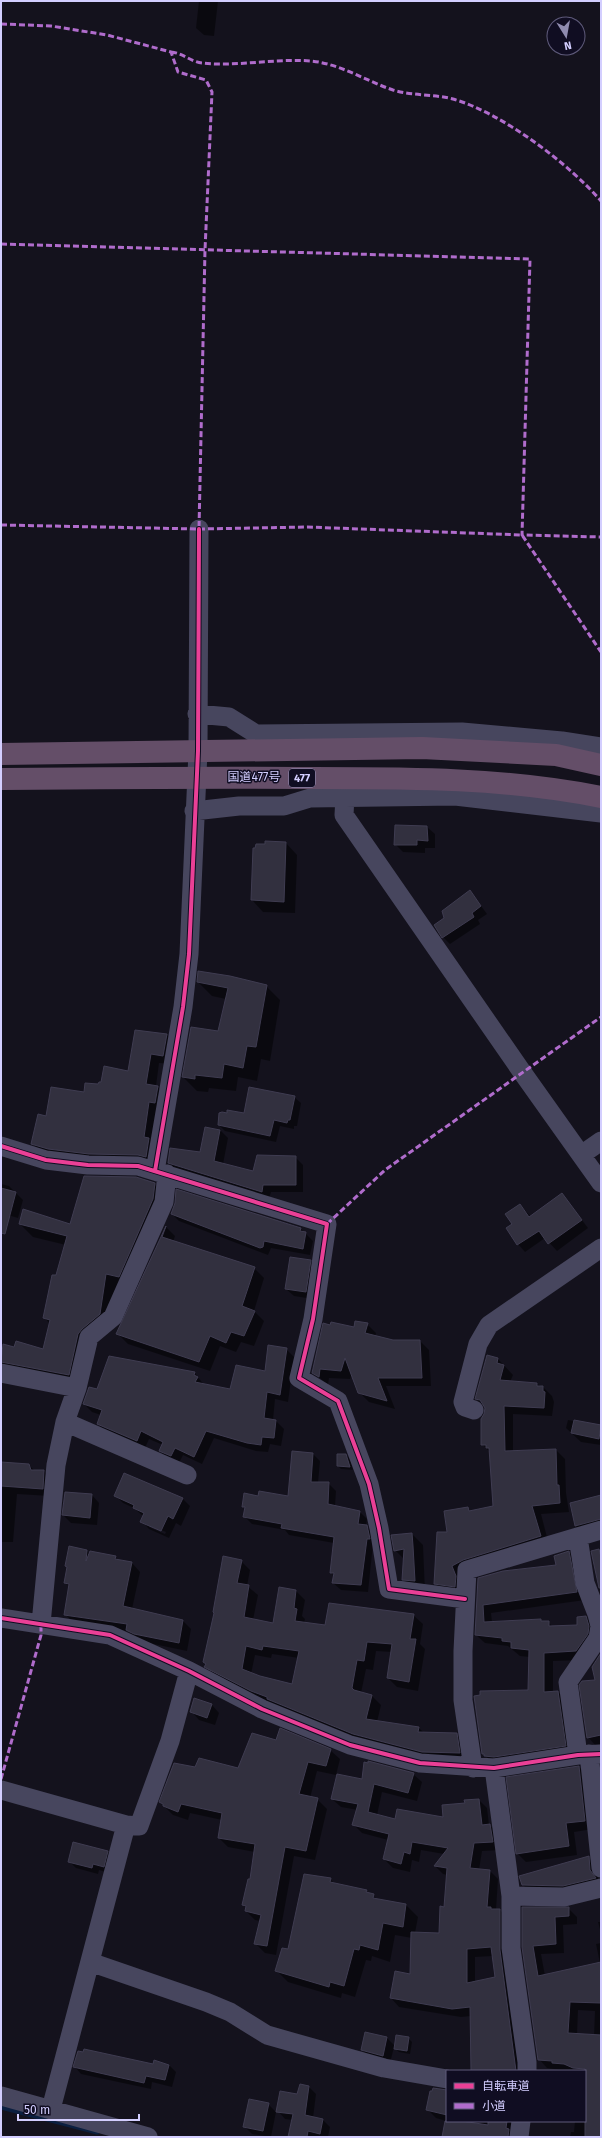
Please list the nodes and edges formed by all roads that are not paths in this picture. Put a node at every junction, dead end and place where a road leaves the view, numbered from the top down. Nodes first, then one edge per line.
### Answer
1 (199, 529) dead end
2 (198, 714) junction
3 (601, 747) edge
4 (198, 751) junction
5 (1, 754) edge
6 (601, 765) edge
7 (196, 777) junction
8 (1, 779) edge
9 (346, 788) junction
10 (601, 797) edge
11 (194, 810) junction
12 (601, 813) edge
13 (601, 1140) edge
14 (1, 1146) edge
15 (581, 1155) junction
16 (161, 1172) junction
17 (601, 1183) edge
18 (601, 1248) edge
19 (1, 1374) edge
20 (77, 1388) junction
21 (474, 1410) dead end
22 (65, 1422) junction
23 (187, 1475) dead end
24 (601, 1530) edge
25 (578, 1537) junction
26 (465, 1599) junction
27 (1, 1618) edge
28 (41, 1624) junction
29 (189, 1671) junction
30 (589, 1754) edge
31 (473, 1768) junction
32 (494, 1768) junction
33 (1, 1790) edge
34 (126, 1825) junction
35 (601, 1868) edge
36 (601, 1888) edge
37 (511, 1896) junction
38 (90, 1962) junction
39 (527, 2070) edge
40 (446, 2079) edge
41 (1, 2096) edge
42 (51, 2110) junction
43 (521, 2122) edge
44 (148, 2137) edge
45 (519, 2137) edge

1 - 2 street
2 - 3 street
2 - 4 street
4 - 5 highway
4 - 6 highway
4 - 7 street
7 - 8 highway, 国道477号 / 477
7 - 9 highway, 国道477号 / 477
7 - 11 street
9 - 10 highway, 国道477号 / 477
9 - 11 street
9 - 12 street
9 - 15 street
11 - 16 street
13 - 15 street
14 - 16 street
15 - 17 street
16 - 20 street
16 - 26 street
18 - 21 street
19 - 20 street
20 - 22 street
22 - 23 street
22 - 28 street
24 - 25 street
25 - 26 street
25 - 30 street
26 - 31 street
27 - 28 street
28 - 29 street
29 - 31 street
29 - 34 street
30 - 32 street
30 - 35 street
31 - 32 street
32 - 37 street
33 - 34 street
34 - 38 street
36 - 37 street
37 - 39 street
38 - 40 street
38 - 42 street
41 - 42 street
42 - 44 street
43 - 45 street

